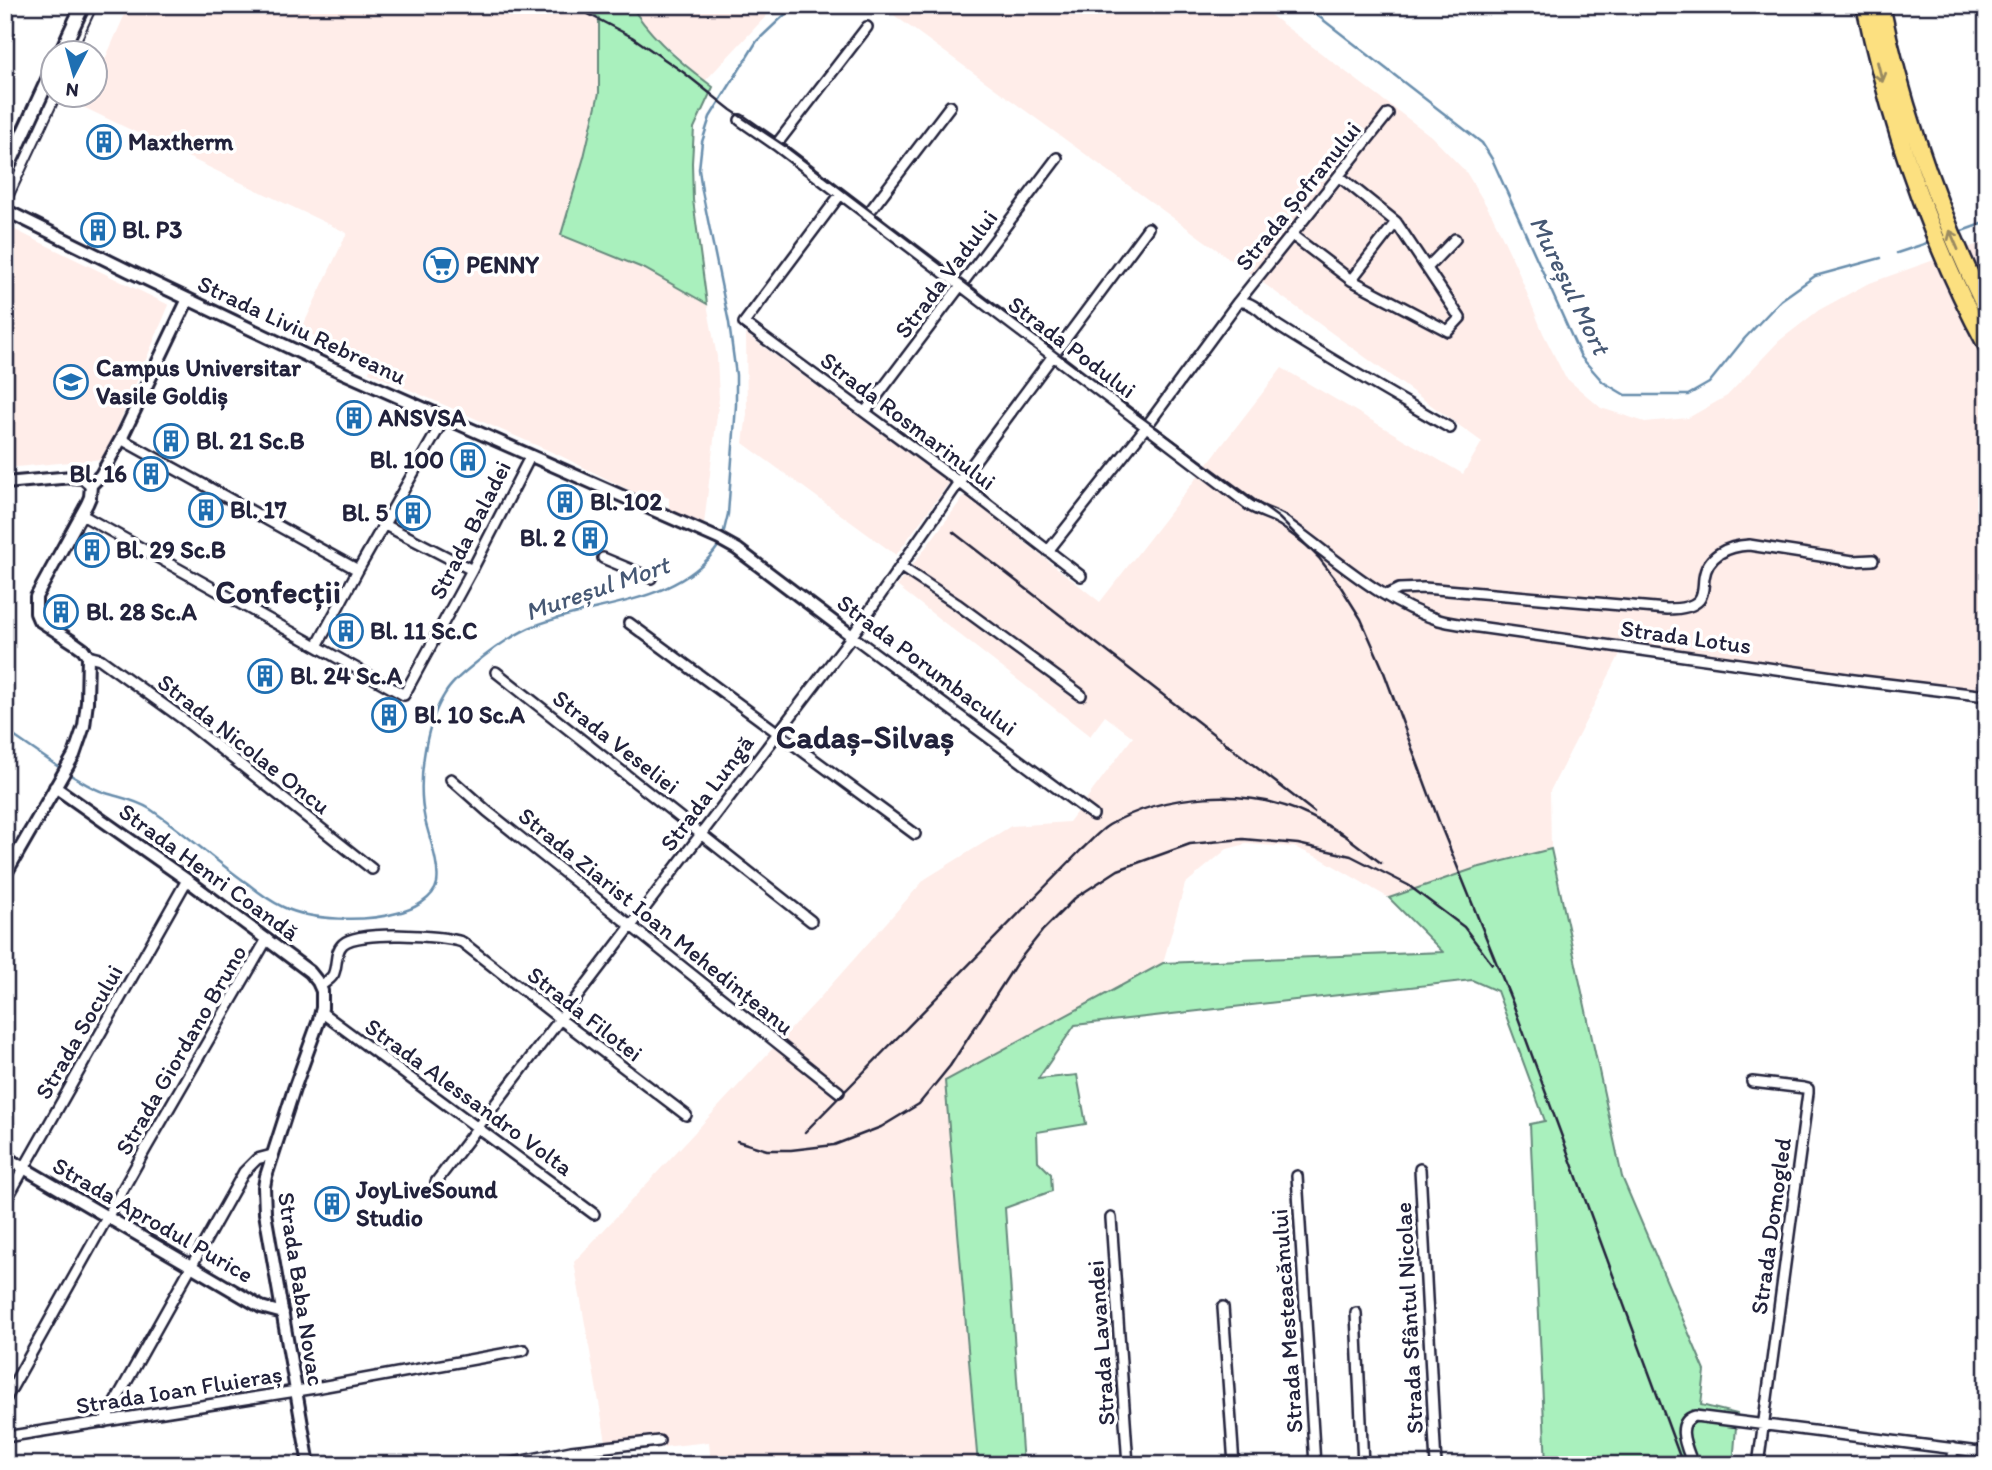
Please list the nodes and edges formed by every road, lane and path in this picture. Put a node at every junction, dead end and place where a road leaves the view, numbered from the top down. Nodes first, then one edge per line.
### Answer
1 (83, 5) edge
2 (1865, 5) edge
3 (1881, 5) edge
4 (867, 27) dead end
5 (68, 38) edge
6 (38, 101) edge
7 (950, 106) dead end
8 (1388, 114) dead end
9 (740, 120) dead end
10 (776, 145) junction
11 (1057, 158) dead end
12 (5, 173) edge
13 (1339, 176) junction
14 (840, 195) junction
15 (1932, 208) junction
16 (5, 209) edge
17 (867, 215) junction
18 (1396, 222) junction
19 (1148, 228) dead end
20 (1292, 234) junction
21 (1455, 239) dead end
22 (1427, 268) junction
23 (1962, 278) junction
24 (1351, 280) junction
25 (960, 286) junction
26 (188, 299) junction
27 (1238, 302) junction
28 (1987, 310) edge
29 (1987, 346) edge
30 (1053, 357) junction
31 (865, 412) junction
32 (444, 419) junction
33 (1146, 427) junction
34 (1450, 428) dead end
35 (121, 439) junction
36 (530, 457) junction
37 (959, 482) junction
38 (5, 483) edge
39 (91, 485) junction
40 (82, 515) junction
41 (385, 525) junction
42 (737, 549) joint
43 (1048, 551) junction
44 (603, 558) dead end
45 (1872, 560) dead end
46 (901, 567) junction
47 (358, 569) junction
48 (472, 570) junction
49 (1081, 576) dead end
50 (651, 578) dead end
51 (1387, 595) junction
52 (629, 623) dead end
53 (852, 636) junction
54 (317, 646) junction
55 (88, 656) junction
56 (496, 672) dead end
57 (1081, 695) dead end
58 (1987, 695) edge
59 (778, 732) junction
60 (451, 779) dead end
61 (55, 787) junction
62 (1093, 815) dead end
63 (702, 833) junction
64 (915, 834) dead end
65 (372, 869) dead end
66 (5, 874) edge
67 (187, 880) junction
68 (811, 921) dead end
69 (631, 925) junction
70 (267, 939) junction
71 (320, 986) junction
72 (322, 1007) junction
73 (559, 1019) junction
74 (1752, 1082) dead end
75 (839, 1091) dead end
76 (686, 1115) dead end
77 (477, 1126) junction
78 (272, 1155) junction
79 (5, 1157) edge
80 (24, 1168) junction
81 (1420, 1169) dead end
82 (1297, 1176) dead end
83 (436, 1182) dead end
84 (5, 1202) edge
85 (594, 1214) dead end
86 (108, 1217) junction
87 (1111, 1218) dead end
88 (192, 1266) junction
89 (1223, 1307) dead end
90 (282, 1313) junction
91 (1356, 1313) dead end
92 (524, 1350) dead end
93 (296, 1391) junction
94 (5, 1400) edge
95 (104, 1422) junction
96 (1764, 1425) junction
97 (5, 1437) edge
98 (659, 1441) dead end
99 (1953, 1448) junction
100 (1987, 1453) edge
101 (309, 1465) edge
102 (503, 1465) edge
103 (1128, 1465) edge
104 (1234, 1465) edge
105 (1315, 1465) edge
106 (1363, 1465) edge
107 (1436, 1465) edge
108 (1693, 1465) edge
109 (1758, 1465) edge
110 (1951, 1465) edge

1 - 5 main road
2 -> 15 highway
3 - 15 highway
4 - 10 street
6 - 12 main road
7 - 17 street
8 - 13 street, Strada Șofranului
9 - 10 street, Strada Podului
10 - 14 street, Strada Podului
11 - 25 street, Strada Vadului
13 - 18 street
13 - 20 street, Strada Șofranului
14 - 17 street, Strada Podului
14 - 31 street, Strada Rosmarinului
15 - 23 highway
16 - 26 street, Strada Liviu Rebreanu
17 - 25 street, Strada Podului
18 - 22 street
18 - 24 street
19 - 30 street, Strada Lungă
20 - 24 street
20 - 27 street, Strada Șofranului
21 - 22 street
22 - 24 street
23 - 28 highway
23 - 29 highway
25 - 30 street, Strada Podului
25 - 31 street, Strada Vadului
26 - 32 street, Strada Liviu Rebreanu
26 - 35 street
27 - 33 street
27 - 34 street
30 - 33 street, Strada Podului
30 - 37 street, Strada Lungă
31 - 37 street, Strada Rosmarinului
32 - 36 street, Strada Liviu Rebreanu
32 - 41 street
33 - 43 street
33 - 51 street, Strada Podului
35 - 39 street
35 - 47 street
36 - 42 street, Strada Liviu Rebreanu
36 - 48 street, Strada Baladei
37 - 43 street, Strada Rosmarinului
37 - 46 street, Strada Lungă
38 - 39 street
39 - 40 street
40 - 54 street
40 - 55 street
41 - 47 street
41 - 48 street
42 - 53 street, Strada Porumbacului
43 - 49 street, Strada Rosmarinului
44 - 50 street
45 - 51 street
46 - 53 street, Strada Lungă
46 - 57 street
47 - 54 street
48 - 54 street, Strada Baladei
51 - 58 street, Strada Lotus
52 - 59 street
53 - 59 street, Strada Lungă
53 - 62 street, Strada Porumbacului
55 - 61 street
55 - 65 street, Strada Nicolae Oncu
56 - 63 street, Strada Veseliei
59 - 63 street, Strada Lungă
59 - 64 street
60 - 69 street, Strada Ziarist Ioan Mehedințeanu
61 - 66 street
61 - 67 street, Strada Henri Coandă
63 - 68 street, Strada Veseliei
63 - 69 street, Strada Lungă
67 - 70 street, Strada Henri Coandă
67 - 80 street, Strada Socului
69 - 73 street, Strada Lungă
69 - 75 street, Strada Ziarist Ioan Mehedințeanu
70 - 71 street, Strada Henri Coandă
70 - 86 street, Strada Giordano Bruno
71 - 72 street
71 - 73 street, Strada Filotei
72 - 77 street, Strada Alessandro Volta
72 - 78 street, Strada Baba Novac
73 - 76 street, Strada Filotei
73 - 77 street, Strada Lungă
74 - 96 street, Strada Domogled
77 - 83 street, Strada Lungă
77 - 85 street, Strada Alessandro Volta
78 - 88 street
78 - 90 street, Strada Baba Novac
79 - 80 street, Strada Aprodul Purice
80 - 84 street, Strada Socului
80 - 86 street, Strada Aprodul Purice
81 - 107 street, Strada Sfântul Nicolae
82 - 105 street, Strada Mesteacănului
86 - 88 street, Strada Aprodul Purice
86 - 94 street, Strada Giordano Bruno
87 - 103 street, Strada Lavandei
88 - 90 street, Strada Aprodul Purice
88 - 95 street
89 - 104 street
90 - 93 street, Strada Baba Novac
91 - 106 street
92 - 93 street, Strada Ioan Fluieraș
93 - 95 street, Strada Ioan Fluieraș
93 - 101 street, Strada Baba Novac
95 - 97 street, Strada Ioan Fluieraș
96 - 99 street
96 - 108 street
96 - 109 street
98 - 102 street
99 - 100 street
99 - 110 street

